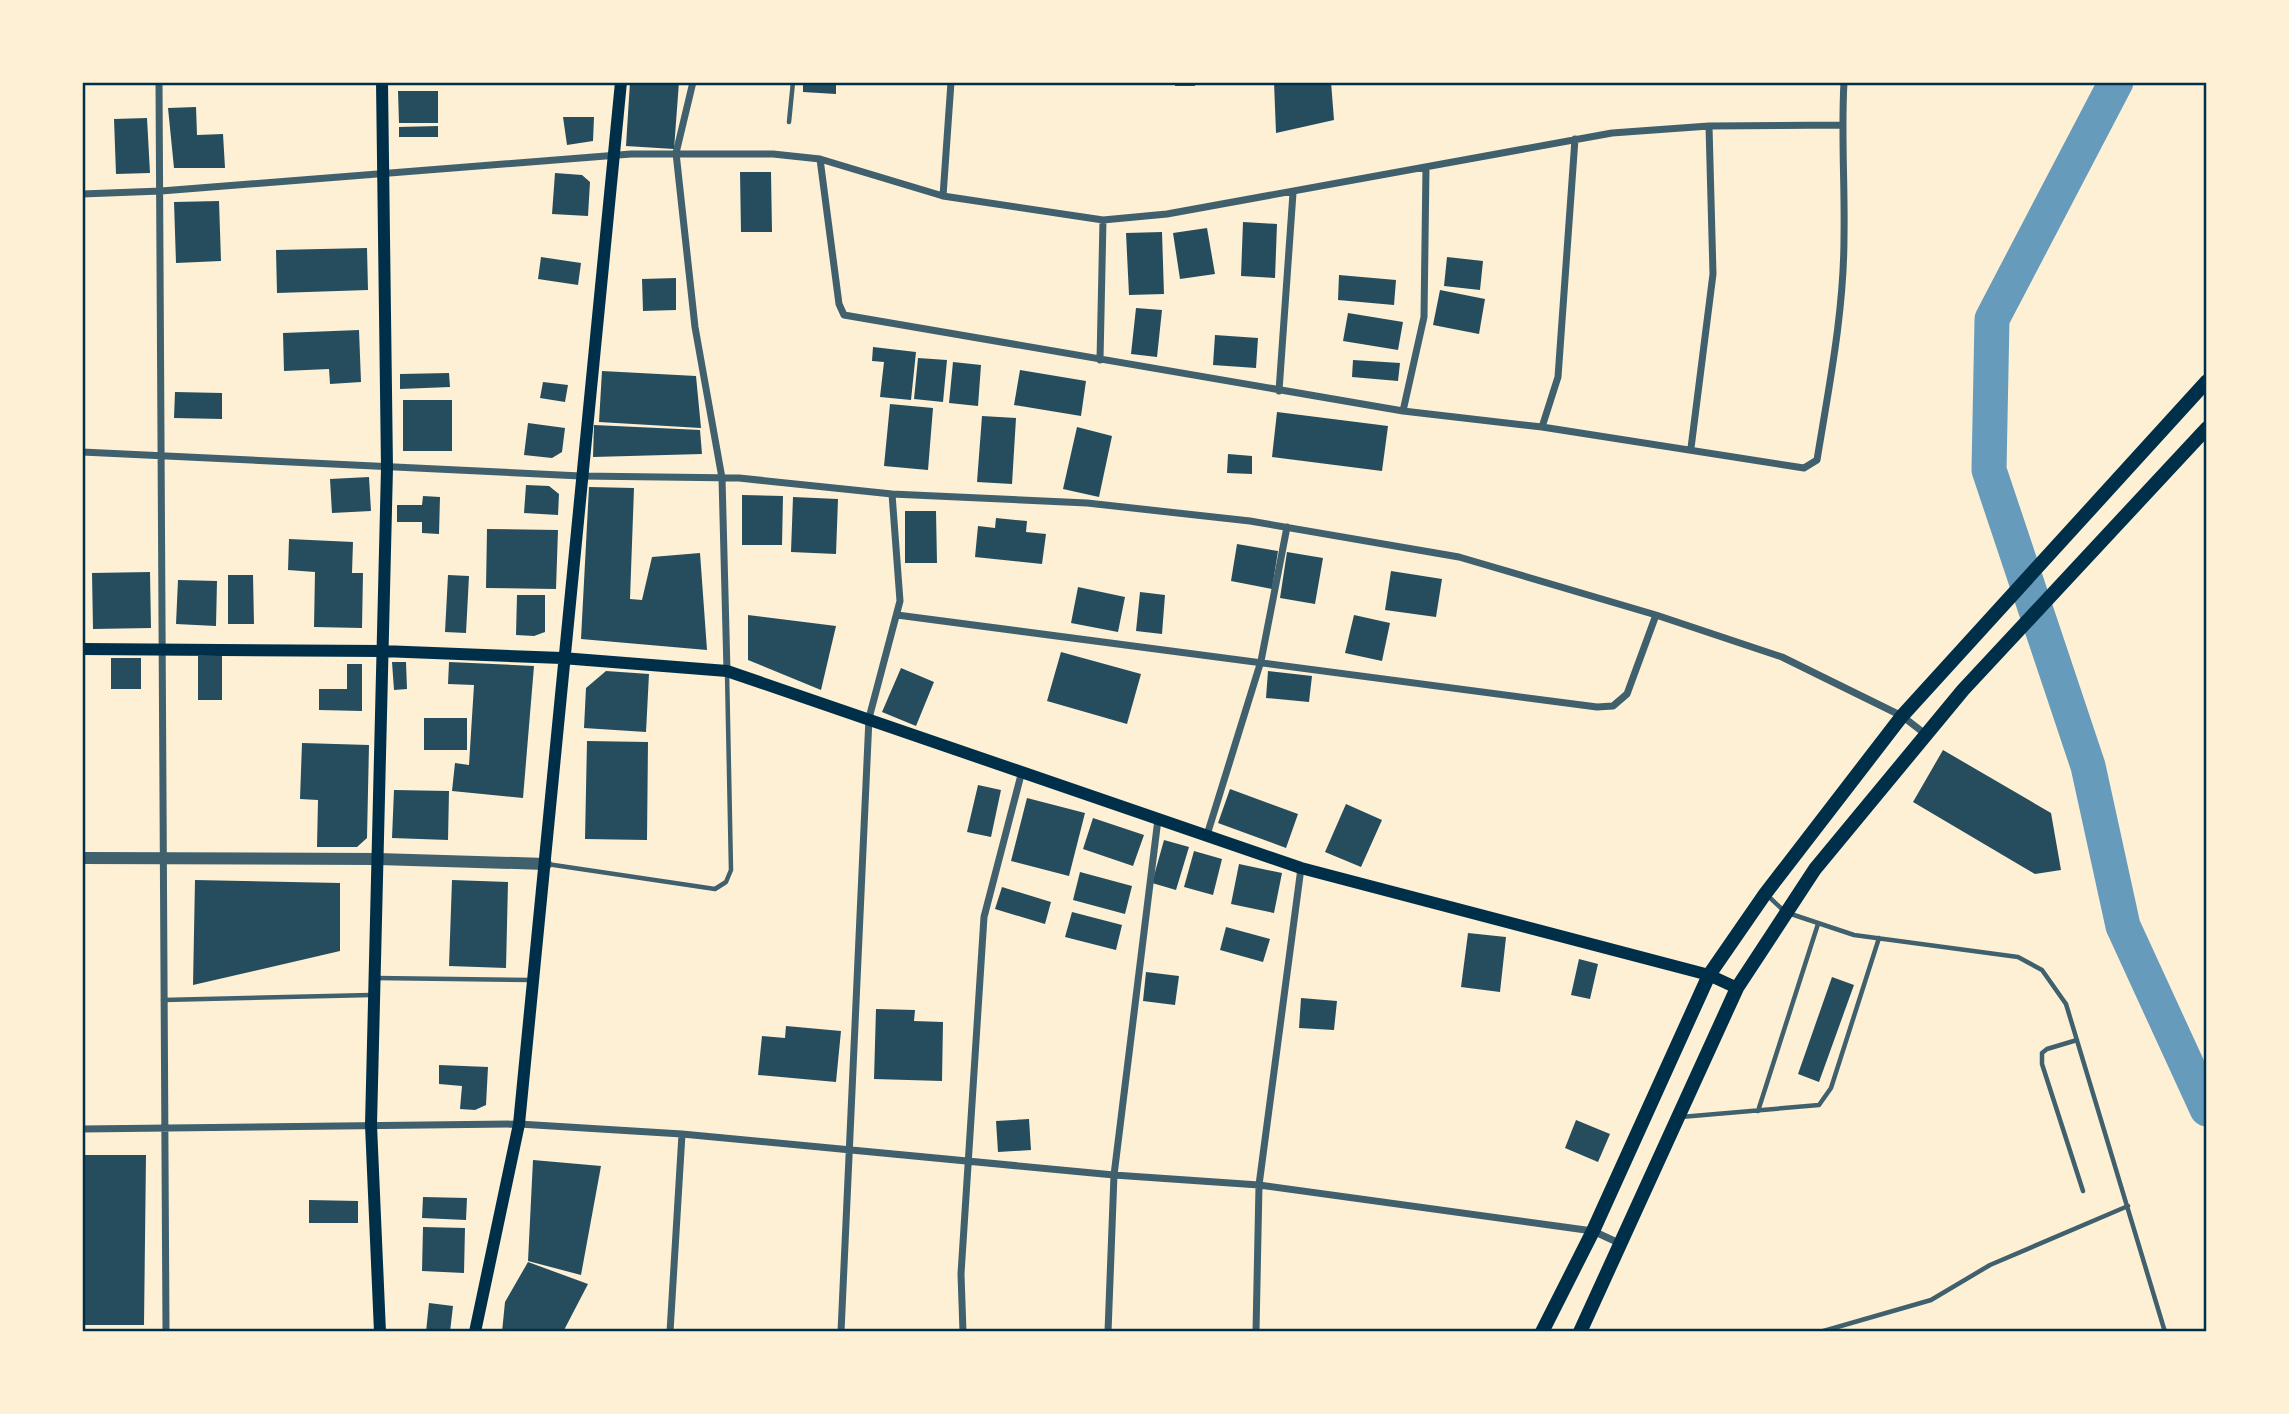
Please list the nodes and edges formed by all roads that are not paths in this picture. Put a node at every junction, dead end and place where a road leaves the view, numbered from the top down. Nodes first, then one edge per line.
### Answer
1 (159, 82) edge
2 (382, 82) edge
3 (621, 82) edge
4 (693, 82) edge
5 (793, 82) edge
6 (951, 82) edge
7 (1844, 82) edge
8 (789, 122) dead end
9 (1841, 125) junction
10 (1709, 127) junction
11 (1575, 139) junction
12 (676, 153) junction
13 (614, 155) junction
14 (820, 159) junction
15 (1426, 167) junction
16 (382, 173) junction
17 (161, 191) junction
18 (1293, 193) junction
19 (82, 194) edge
20 (943, 196) junction
21 (1102, 220) junction
22 (1100, 360) junction
23 (2207, 382) edge
24 (1279, 391) junction
25 (1403, 411) junction
26 (1542, 427) junction
27 (2207, 428) edge
28 (1691, 448) junction
29 (82, 452) edge
30 (161, 457) junction
31 (387, 468) junction
32 (581, 476) junction
33 (722, 478) junction
34 (892, 494) junction
35 (1287, 527) junction
36 (897, 615) junction
37 (1656, 615) junction
38 (162, 648) junction
39 (82, 649) edge
40 (382, 651) junction
41 (562, 657) junction
42 (1261, 661) junction
43 (727, 671) junction
44 (1902, 716) junction
45 (869, 718) junction
46 (1924, 733) junction
47 (1022, 771) junction
48 (1158, 819) junction
49 (1207, 835) junction
50 (82, 858) edge
51 (161, 859) junction
52 (378, 859) junction
53 (546, 864) junction
54 (1301, 868) junction
55 (1765, 894) junction
56 (1785, 912) junction
57 (1818, 925) junction
58 (1880, 938) junction
59 (1709, 975) junction
60 (375, 978) junction
61 (531, 980) junction
62 (1737, 988) junction
63 (374, 995) junction
64 (162, 1000) junction
65 (2077, 1040) junction
66 (1758, 1111) junction
67 (1677, 1117) junction
68 (519, 1124) junction
69 (370, 1125) junction
70 (82, 1129) edge
71 (163, 1129) junction
72 (682, 1134) junction
73 (849, 1149) junction
74 (968, 1161) junction
75 (1114, 1175) junction
76 (1259, 1185) junction
77 (2083, 1191) dead end
78 (2127, 1206) junction
79 (1593, 1231) junction
80 (1619, 1243) junction
81 (166, 1332) edge
82 (380, 1332) edge
83 (475, 1332) edge
84 (670, 1332) edge
85 (841, 1332) edge
86 (962, 1332) edge
87 (1108, 1332) edge
88 (1256, 1332) edge
89 (1542, 1332) edge
90 (1580, 1332) edge
91 (1820, 1332) edge
92 (2165, 1332) edge

1 - 17 street
2 - 16 main road
3 - 13 main road
4 - 12 street
5 - 8 lane
6 - 20 street
7 - 9 street
9 - 10 street
9 - 28 street
10 - 11 street
10 - 28 street
11 - 15 street
11 - 26 street
12 - 13 street
12 - 14 street
12 - 33 street
13 - 16 street
13 - 32 main road
14 - 20 street
14 - 22 street
15 - 18 street
15 - 25 street
16 - 17 street
16 - 31 main road
17 - 19 street
17 - 30 street
18 - 21 street
18 - 24 street
20 - 21 street
21 - 22 street
22 - 24 street
23 - 44 main road
24 - 25 street
25 - 26 street
26 - 28 street
27 - 46 main road
29 - 30 street
30 - 31 street
30 - 38 street
31 - 32 street
31 - 40 main road
32 - 33 street
32 - 41 main road
33 - 34 street
33 - 43 street
34 - 35 street
34 - 36 street
35 - 37 street
35 - 42 street
36 - 42 street
36 - 45 street
37 - 42 street
37 - 44 street
38 - 39 main road
38 - 40 main road
38 - 51 street
40 - 41 main road
40 - 52 main road
41 - 43 main road
41 - 53 main road
42 - 49 street
43 - 45 main road
43 - 53 lane
44 - 46 street
44 - 55 main road
45 - 47 main road
45 - 73 street
46 - 56 main road
47 - 48 main road
47 - 74 street
48 - 49 main road
48 - 75 street
49 - 54 main road
50 - 51 street
51 - 52 street
51 - 64 street
52 - 53 street
52 - 60 main road
53 - 61 main road
54 - 59 main road
54 - 76 street
55 - 56 lane
55 - 59 main road
56 - 57 lane
56 - 62 main road
57 - 58 lane
57 - 66 lane
58 - 65 lane
58 - 66 lane
59 - 62 main road
59 - 79 main road
60 - 61 lane
60 - 63 main road
61 - 68 main road
62 - 67 main road
63 - 64 lane
63 - 69 main road
64 - 71 street
65 - 77 lane
65 - 78 lane
66 - 67 lane
67 - 80 main road
68 - 69 street
68 - 72 street
68 - 83 main road
69 - 71 street
69 - 82 main road
70 - 71 street
71 - 81 street
72 - 73 street
72 - 84 street
73 - 74 street
73 - 85 street
74 - 75 street
74 - 86 street
75 - 76 street
75 - 87 street
76 - 79 street
76 - 88 street
78 - 91 lane
78 - 92 lane
79 - 80 street
79 - 89 main road
80 - 90 main road

